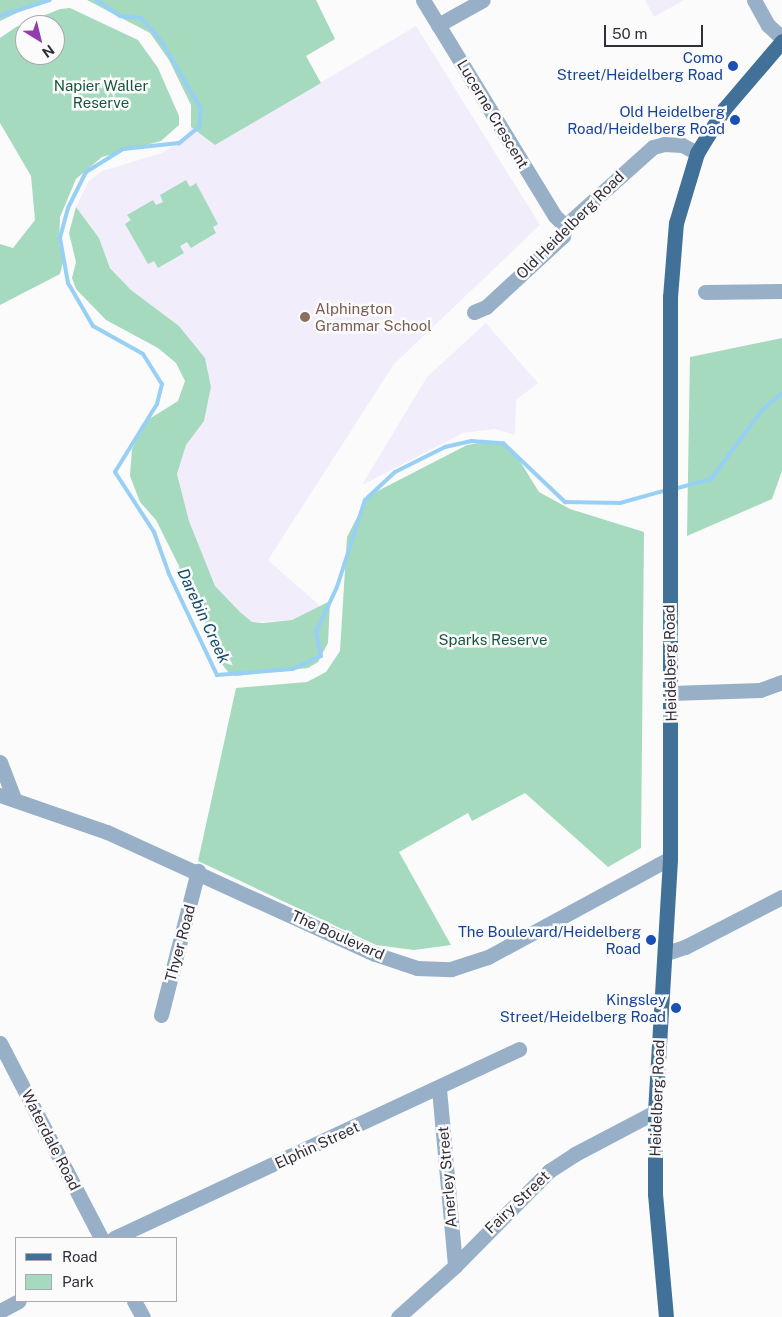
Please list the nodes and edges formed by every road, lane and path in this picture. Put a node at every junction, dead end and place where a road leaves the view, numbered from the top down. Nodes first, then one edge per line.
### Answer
1 (423, 0) edge
2 (483, 0) edge
3 (754, 0) edge
4 (438, 25) junction
5 (782, 39) edge
6 (697, 153) junction
7 (565, 226) junction
8 (782, 291) edge
9 (705, 292) dead end
10 (474, 312) dead end
11 (782, 682) edge
12 (671, 693) junction
13 (0, 762) edge
14 (7, 797) edge
15 (670, 858) junction
16 (198, 871) junction
17 (782, 897) edge
18 (666, 953) junction
19 (161, 1015) dead end
20 (0, 1043) edge
21 (519, 1049) dead end
22 (439, 1089) junction
23 (655, 1112) junction
24 (100, 1237) edge
25 (116, 1237) edge
26 (455, 1266) junction
27 (17, 1302) edge
28 (134, 1302) edge
29 (0, 1311) edge
30 (142, 1317) edge
31 (398, 1317) edge
32 (666, 1317) edge

1 - 4 street, Lucerne Crescent
2 - 4 street
3 - 5 street
4 - 7 street, Lucerne Crescent
5 - 6 main road, Heidelberg Road
6 - 7 street, Old Heidelberg Road
6 - 12 main road, Heidelberg Road
7 - 10 street, Old Heidelberg Road
8 - 9 street
11 - 12 street
12 - 15 main road, Heidelberg Road
13 - 14 street
14 - 16 street, The Boulevard
15 - 16 street, The Boulevard
15 - 18 main road, Heidelberg Road
16 - 19 street, Thyer Road
17 - 18 street
18 - 23 main road, Heidelberg Road
20 - 24 street, Waterdale Road
21 - 22 street, Elphin Street
22 - 25 street, Elphin Street
22 - 26 street, Anerley Street
23 - 26 street, Fairy Street
23 - 32 main road, Heidelberg Road
26 - 31 street, Fairy Street
27 - 29 street
28 - 30 street

